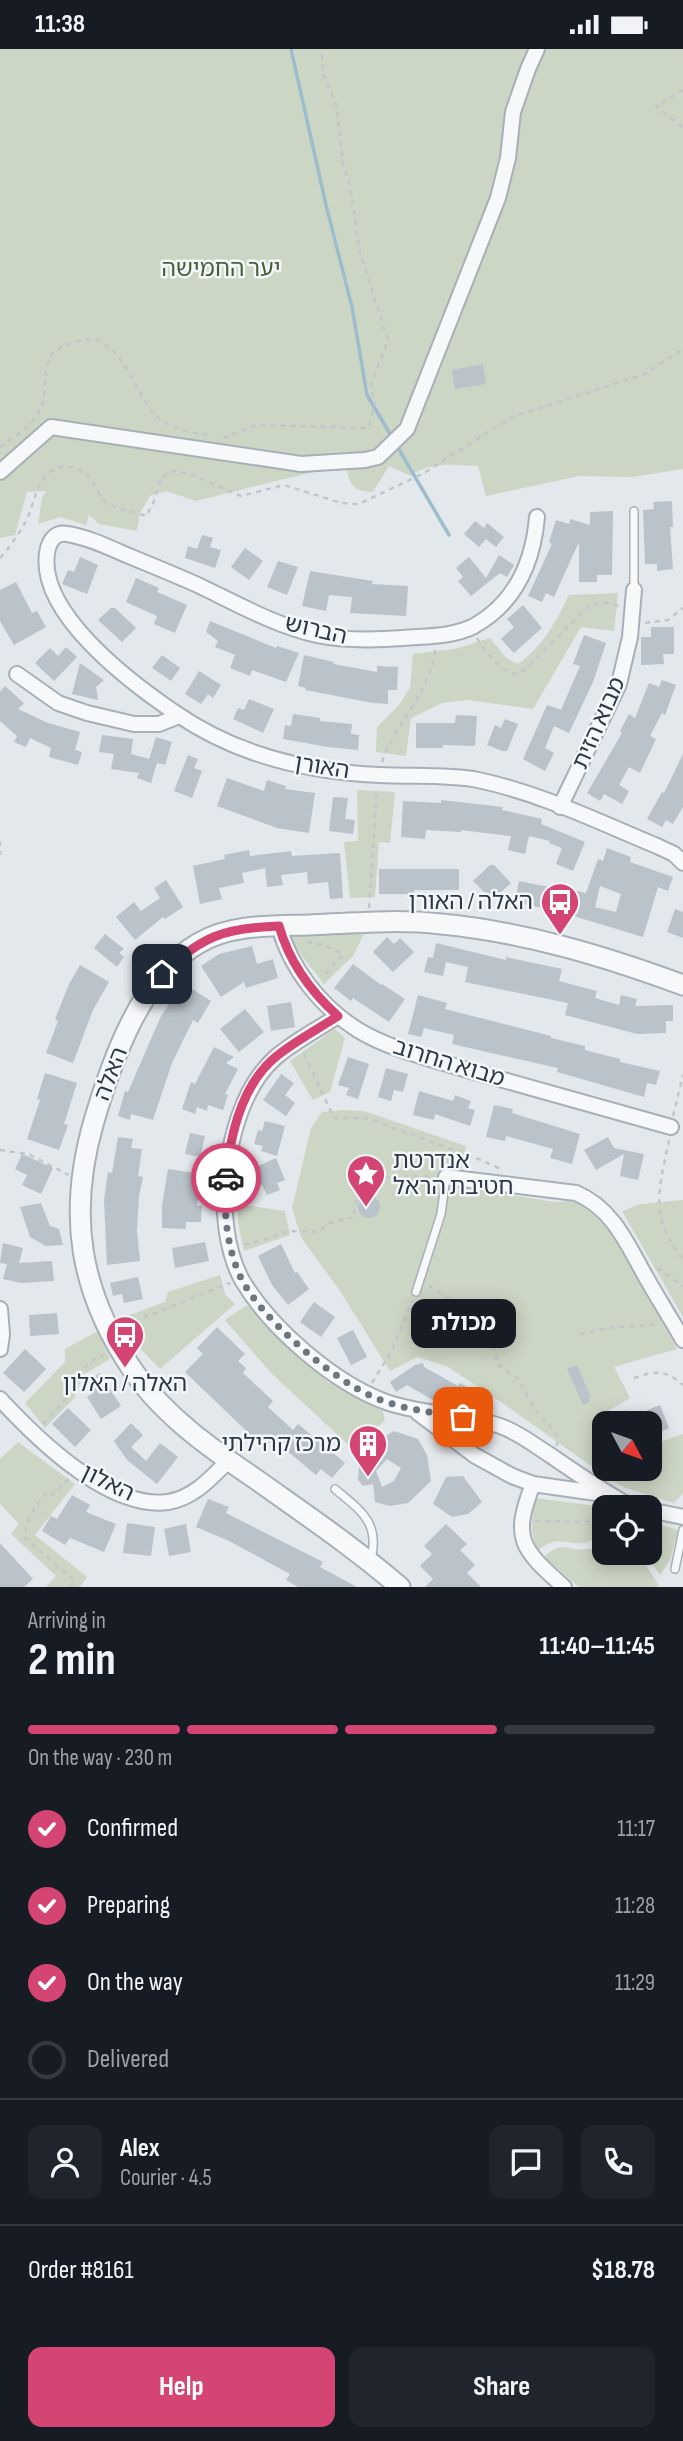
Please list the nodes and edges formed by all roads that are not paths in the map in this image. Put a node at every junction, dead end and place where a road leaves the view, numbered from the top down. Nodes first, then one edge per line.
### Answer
1 (537, 49) edge
2 (0, 472) edge
3 (634, 511) dead end
4 (537, 517) dead end
5 (48, 546) joint
6 (634, 590) joint
7 (17, 674) dead end
8 (179, 716) junction
9 (560, 807) junction
10 (680, 853) edge
11 (281, 933) junction
12 (683, 985) edge
13 (338, 1016) junction
14 (671, 1127) road end
15 (446, 1177) joint
16 (416, 1292) road end
17 (0, 1309) edge
18 (683, 1340) edge
19 (0, 1349) edge
20 (0, 1399) edge
21 (412, 1409) junction
22 (449, 1415) junction
23 (442, 1431) junction
24 (229, 1460) junction
25 (533, 1484) junction
26 (335, 1489) dead end
27 (602, 1495) edge
28 (612, 1495) edge
29 (662, 1513) edge
30 (683, 1517) edge
31 (683, 1530) edge
32 (371, 1562) junction
33 (675, 1569) dead end
34 (400, 1587) edge
35 (564, 1587) edge

1 - 2 street
3 - 6 lane, מבוא הזית
4 - 5 street, הברוש
5 - 8 street, האורן
6 - 9 street, מבוא הזית
7 - 8 street
8 - 9 street, האורן
9 - 10 street, האורן
11 - 12 street, האלה
11 - 13 street, מבוא החרוב
11 - 24 street, האלה
13 - 14 street, מבוא החרוב
13 - 21 street
15 - 16 lane
15 - 18 street
17 - 19 street
20 - 24 street, האלון
21 - 22 street
21 - 23 street
22 - 23 street
22 - 28 street
23 - 25 street
24 - 32 street, האלה
25 - 27 street
25 - 35 street
26 - 32 lane
29 - 30 street
31 - 33 lane
32 - 34 street, האלה

